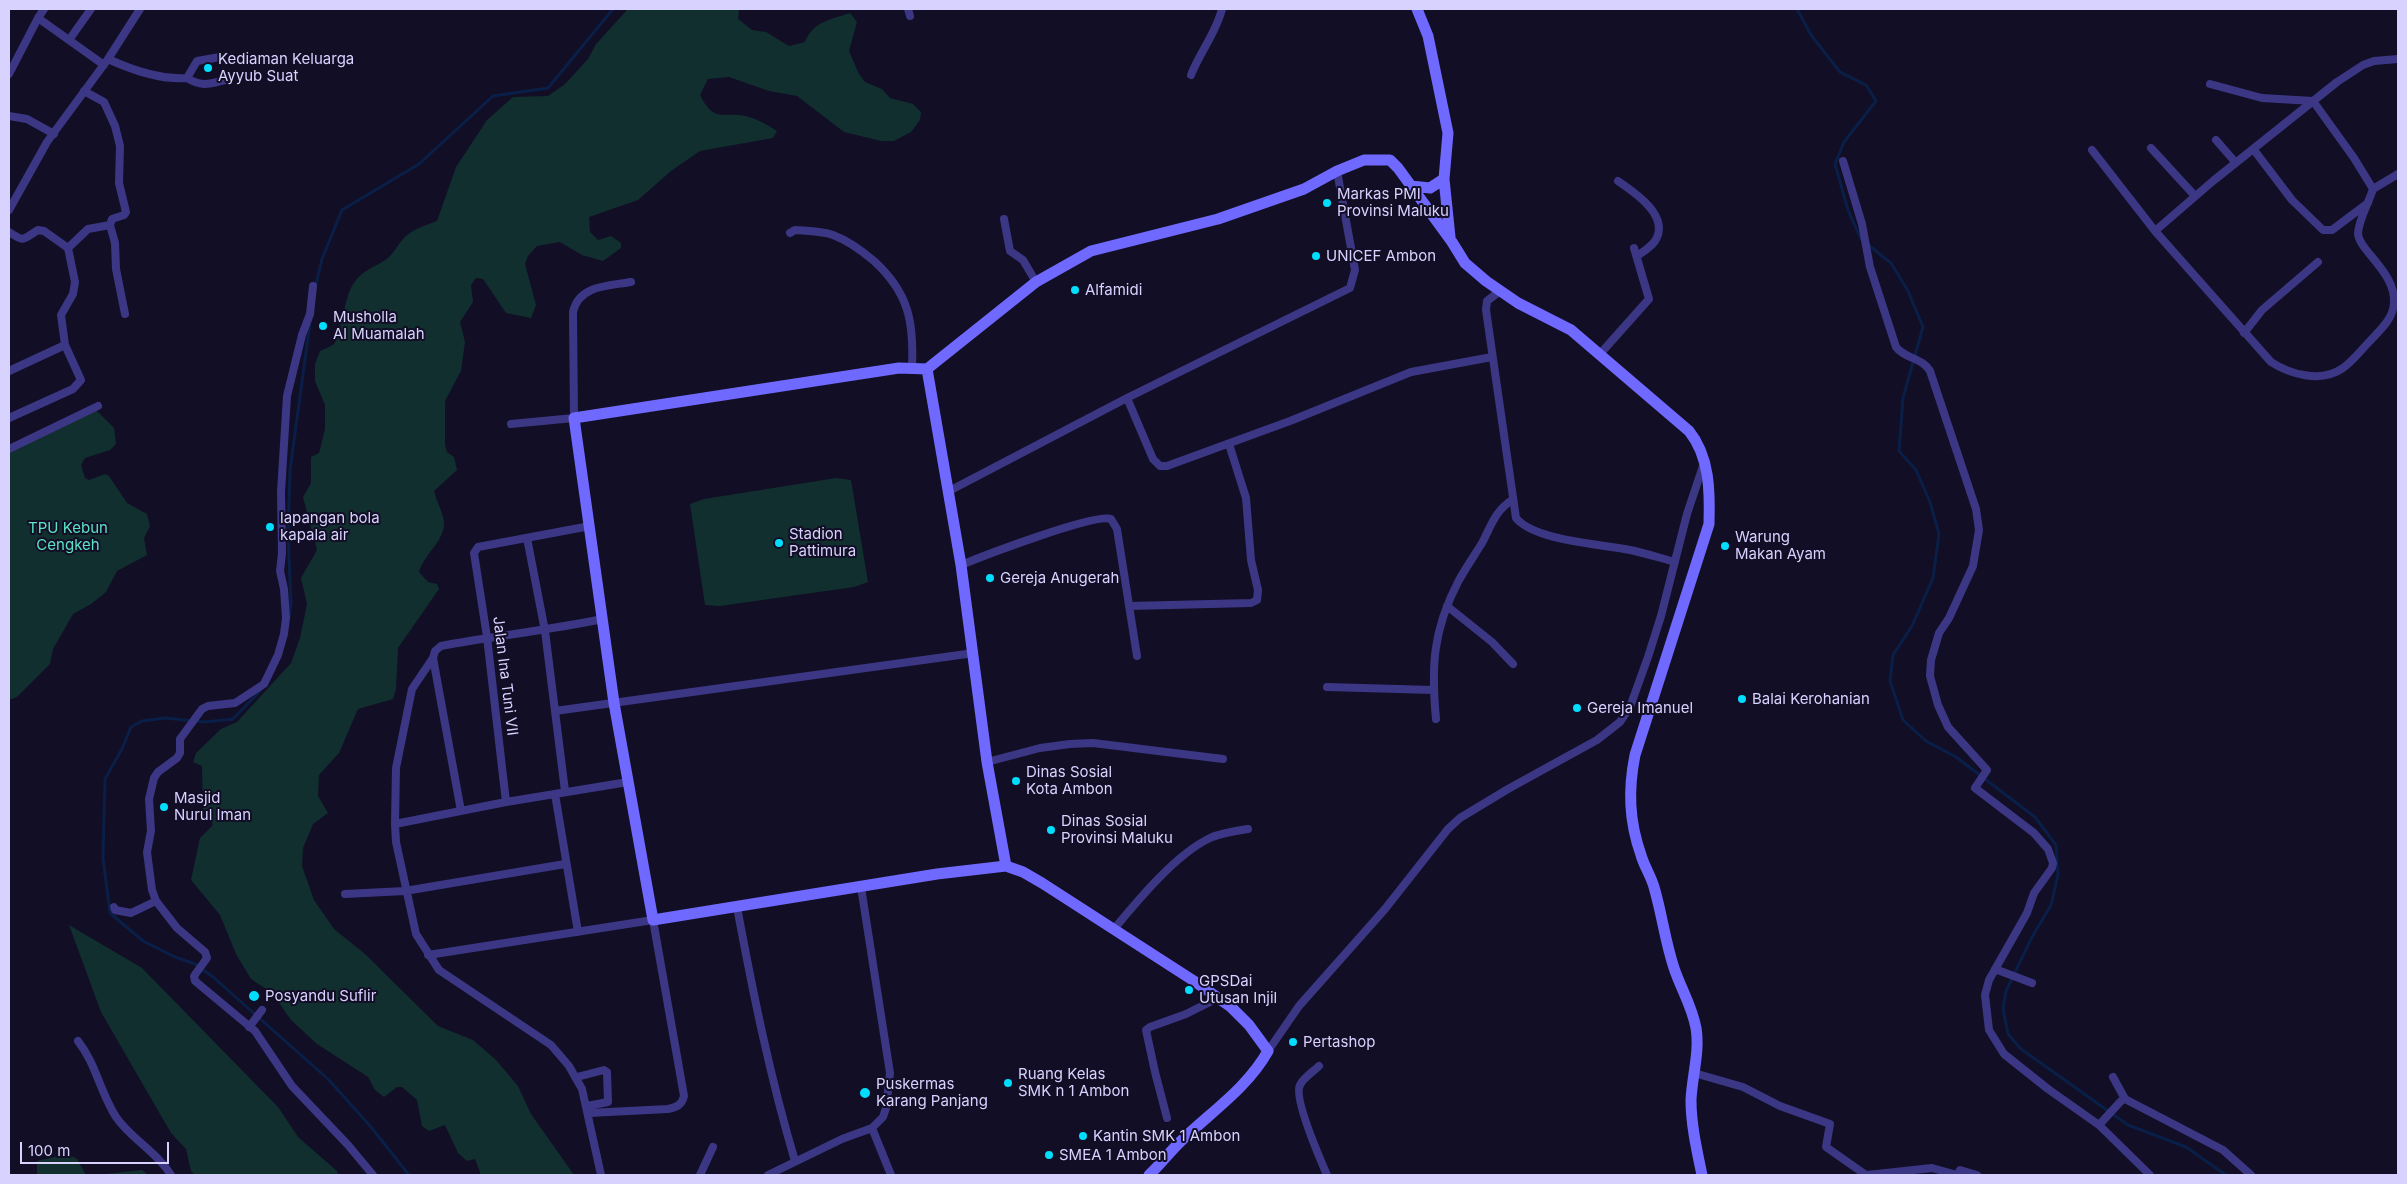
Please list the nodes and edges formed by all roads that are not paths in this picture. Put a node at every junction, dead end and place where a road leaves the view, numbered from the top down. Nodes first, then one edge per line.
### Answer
1 (44, 9) edge
2 (91, 9) edge
3 (140, 9) edge
4 (1222, 9) edge
5 (1417, 9) edge
6 (38, 18) junction
7 (69, 40) junction
8 (220, 57) dead end
9 (2398, 59) edge
10 (106, 62) junction
11 (9, 74) edge
12 (1191, 75) dead end
13 (187, 78) junction
14 (225, 80) dead end
15 (2210, 84) dead end
16 (84, 91) junction
17 (2313, 101) junction
18 (9, 116) edge
19 (54, 134) junction
20 (2216, 140) dead end
21 (2151, 148) dead end
22 (2092, 150) dead end
23 (2254, 150) junction
24 (1844, 161) dead end
25 (2236, 163) junction
26 (1338, 170) junction
27 (2398, 174) edge
28 (1444, 179) junction
29 (1618, 180) dead end
30 (1411, 186) junction
31 (2373, 189) junction
32 (2195, 196) junction
33 (2369, 202) junction
34 (9, 210) edge
35 (1004, 218) dead end
36 (110, 225) junction
37 (2155, 231) junction
38 (9, 232) edge
39 (790, 233) dead end
40 (1452, 242) junction
41 (68, 248) junction
42 (1634, 248) dead end
43 (1637, 256) junction
44 (2318, 262) dead end
45 (631, 282) dead end
46 (1036, 282) junction
47 (313, 286) dead end
48 (1500, 291) junction
49 (126, 314) dead end
50 (2244, 333) junction
51 (65, 345) junction
52 (1600, 354) junction
53 (1492, 357) junction
54 (912, 368) junction
55 (927, 369) junction
56 (9, 371) edge
57 (1127, 398) junction
58 (98, 406) dead end
59 (9, 418) edge
60 (574, 418) junction
61 (511, 424) dead end
62 (1229, 444) junction
63 (9, 449) edge
64 (1705, 462) junction
65 (949, 491) junction
66 (1512, 500) junction
67 (590, 526) junction
68 (527, 538) junction
69 (1675, 562) junction
70 (961, 565) junction
71 (1129, 606) junction
72 (1448, 606) junction
73 (602, 619) junction
74 (545, 631) junction
75 (487, 637) junction
76 (974, 653) junction
77 (1137, 656) dead end
78 (432, 658) junction
79 (1512, 664) dead end
80 (1327, 687) dead end
81 (1433, 690) junction
82 (614, 703) junction
83 (556, 711) junction
84 (1436, 719) dead end
85 (1223, 759) dead end
86 (987, 762) junction
87 (628, 782) junction
88 (565, 791) junction
89 (555, 794) junction
90 (506, 802) junction
91 (461, 811) junction
92 (394, 824) junction
93 (1248, 829) dead end
94 (565, 864) junction
95 (1006, 866) junction
96 (861, 887) junction
97 (405, 891) junction
98 (345, 894) dead end
99 (156, 902) junction
100 (737, 907) junction
101 (117, 909) dead end
102 (653, 920) junction
103 (1114, 929) junction
104 (578, 932) junction
105 (428, 955) junction
106 (1995, 969) junction
107 (2032, 983) dead end
108 (1218, 998) junction
109 (261, 1011) dead end
110 (252, 1024) junction
111 (78, 1041) dead end
112 (1268, 1051) junction
113 (1319, 1066) dead end
114 (1694, 1073) junction
115 (577, 1077) junction
116 (2113, 1077) dead end
117 (2123, 1101) junction
118 (588, 1110) junction
119 (1167, 1118) dead end
120 (2102, 1122) junction
121 (872, 1128) junction
122 (714, 1147) dead end
123 (795, 1161) junction
124 (171, 1175) edge
125 (373, 1175) edge
126 (601, 1175) edge
127 (700, 1175) edge
128 (768, 1175) edge
129 (891, 1175) edge
130 (1149, 1175) edge
131 (1327, 1175) edge
132 (1702, 1175) edge
133 (1866, 1175) edge
134 (1977, 1175) edge
135 (2150, 1175) edge
136 (2251, 1175) edge

1 - 6 street
2 - 7 street
3 - 10 street
4 - 12 street
5 - 28 street
6 - 7 street
6 - 11 street
7 - 10 street
8 - 13 street
9 - 17 street
10 - 13 street
10 - 16 street
13 - 14 street
15 - 17 street
16 - 19 street
16 - 36 street
17 - 23 street
17 - 31 street
18 - 19 street
19 - 34 street
20 - 25 street
21 - 32 street
22 - 37 street
23 - 25 street
23 - 33 street
24 - 106 street
25 - 32 street
26 - 30 street
26 - 46 street
26 - 57 street
27 - 31 street
28 - 30 street
28 - 40 street
29 - 43 street
30 - 40 street
31 - 33 street
32 - 37 street
33 - 50 street
35 - 46 street
36 - 41 street
36 - 49 street
37 - 50 street
38 - 41 street
39 - 54 street
40 - 48 street
41 - 51 street
42 - 43 street
43 - 52 street
44 - 50 street
45 - 60 street
46 - 55 street
47 - 99 street
48 - 52 street
48 - 53 street
51 - 56 street
51 - 59 street
52 - 64 street
53 - 62 street
53 - 66 street
54 - 55 street
54 - 60 street
55 - 65 street
57 - 62 street
57 - 65 street
58 - 63 street
60 - 61 street
60 - 67 street
62 - 71 street
64 - 69 street
64 - 114 street
65 - 70 street
66 - 69 street
66 - 72 street
67 - 68 street
67 - 73 street
68 - 74 street
68 - 75 street, Jalan Ina Tuni VII
69 - 112 street
70 - 71 street
70 - 76 street
71 - 77 street
72 - 79 street
72 - 81 street
73 - 74 street
73 - 82 street
74 - 75 street
74 - 83 street
75 - 78 street
75 - 90 street, Jalan Ina Tuni VII
76 - 82 street
76 - 86 street
78 - 91 street
78 - 92 street
80 - 81 street
81 - 84 street
82 - 83 street
82 - 87 street
83 - 88 street
85 - 86 street
86 - 95 street
87 - 88 street
87 - 102 street
88 - 89 street
89 - 90 street
89 - 94 street
90 - 91 street
91 - 92 street
92 - 97 street
93 - 103 street
94 - 97 street
94 - 104 street
95 - 96 street
95 - 103 street
96 - 100 street
96 - 121 street
97 - 98 street
97 - 105 street
99 - 101 street
99 - 110 street
100 - 102 street
100 - 123 street
102 - 104 street
102 - 118 street
103 - 108 street
104 - 105 street
105 - 115 street
106 - 107 street
106 - 120 street
108 - 112 street
108 - 119 street
109 - 110 street
110 - 125 street
111 - 124 street
112 - 130 street
113 - 131 street
114 - 132 street
114 - 133 street
115 - 118 street
115 - 118 street
116 - 117 street
117 - 120 street
117 - 136 street
118 - 126 street
120 - 135 street
121 - 123 street
121 - 129 street
122 - 127 street
123 - 128 street
133 - 134 street

